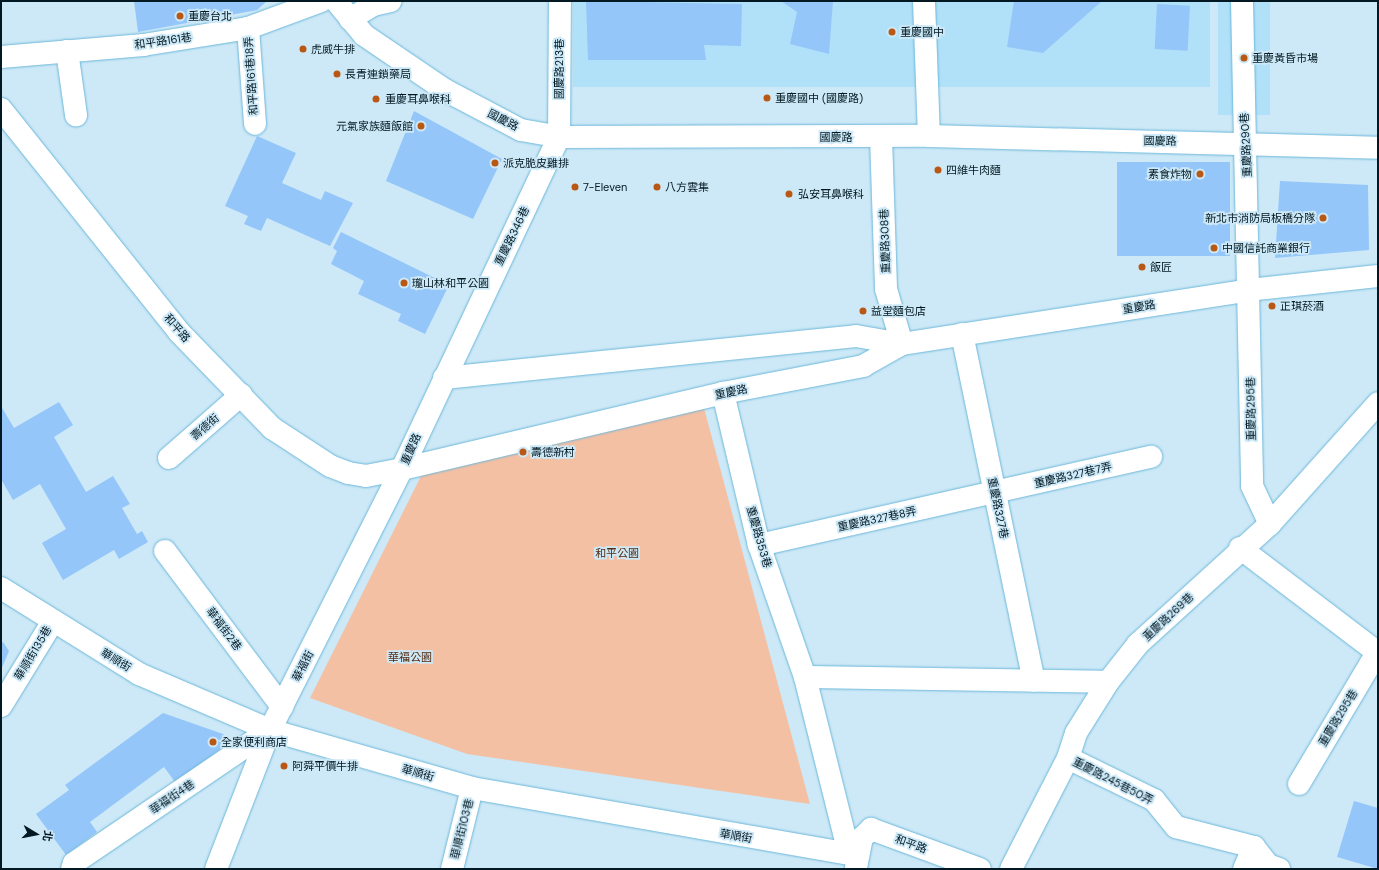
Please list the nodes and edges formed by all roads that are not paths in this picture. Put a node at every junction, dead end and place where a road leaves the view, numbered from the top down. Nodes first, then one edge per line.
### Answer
1 (321, 1) edge
2 (336, 1) edge
3 (391, 1) edge
4 (560, 1) edge
5 (924, 1) edge
6 (1242, 1) edge
7 (350, 19) junction
8 (248, 28) junction
9 (67, 51) junction
10 (1, 56) edge
11 (1, 109) edge
12 (76, 114) dead end
13 (255, 124) dead end
14 (929, 136) junction
15 (559, 137) junction
16 (881, 137) junction
17 (1244, 142) junction
18 (1378, 148) edge
19 (1378, 276) edge
20 (1249, 290) junction
21 (962, 334) junction
22 (902, 344) junction
23 (444, 378) junction
24 (723, 393) junction
25 (241, 395) junction
26 (1378, 403) edge
27 (1150, 457) dead end
28 (169, 458) dead end
29 (402, 469) junction
30 (995, 494) junction
31 (1270, 524) junction
32 (759, 545) junction
33 (1240, 548) junction
34 (165, 552) dead end
35 (1, 588) edge
36 (53, 621) junction
37 (1378, 652) edge
38 (805, 677) junction
39 (1034, 681) junction
40 (1108, 682) junction
41 (1, 706) edge
42 (282, 707) junction
43 (270, 730) junction
44 (1068, 758) junction
45 (1299, 784) dead end
46 (472, 788) junction
47 (1254, 846) junction
48 (854, 860) edge
49 (73, 866) edge
50 (216, 869) edge
51 (452, 869) edge
52 (980, 869) edge
53 (1011, 869) edge
54 (1244, 869) edge
55 (1279, 869) edge

1 - 8 street, 和平路161巷
2 - 7 street, 國慶路
3 - 7 street
4 - 15 street, 國慶路213巷
5 - 14 street
6 - 17 street, 重慶路290巷
7 - 15 street, 國慶路
8 - 9 street, 和平路161巷
8 - 13 street, 和平路161巷18弄
9 - 10 street, 和平路161巷
9 - 12 street
11 - 25 street, 和平路
14 - 16 street, 國慶路
14 - 17 street, 國慶路
15 - 16 street, 國慶路
15 - 23 street, 重慶路346巷
16 - 22 street, 重慶路308巷
17 - 18 street, 國慶路
17 - 20 street, 重慶路290巷
19 - 20 street, 重慶路
20 - 21 street, 重慶路
20 - 31 street, 重慶路295巷
21 - 22 street, 重慶路
21 - 30 street, 重慶路327巷
22 - 23 street, 重慶路
22 - 24 street, 重慶路
23 - 29 street, 重慶路
24 - 29 street, 重慶路
24 - 32 street, 重慶路353巷
25 - 28 street, 壽德街
25 - 29 street, 和平路
26 - 31 street, 重慶路269巷
27 - 30 street, 重慶路327巷7弄
29 - 42 street, 華福街
30 - 32 street, 重慶路327巷8弄
30 - 39 street, 重慶路327巷
31 - 33 street, 重慶路269巷
32 - 38 street, 重慶路353巷
33 - 37 street, 重慶路295巷
33 - 40 street, 重慶路269巷
34 - 42 street, 華福街2巷
35 - 36 street, 華順街
36 - 41 street, 華順街135巷
36 - 43 street, 華順街
37 - 45 street, 重慶路295巷
38 - 39 street
38 - 48 street, 重慶路353巷
39 - 40 street
40 - 44 street, 重慶路269巷
42 - 43 street, 華福街
43 - 46 street, 華順街
43 - 49 street, 華福街4巷
43 - 50 street, 華福街
44 - 47 street, 重慶路245巷50弄
44 - 53 street, 重慶路269巷
46 - 48 street, 華順街
46 - 51 street, 華順街103巷
47 - 54 street
47 - 55 street
48 - 52 street, 和平路

